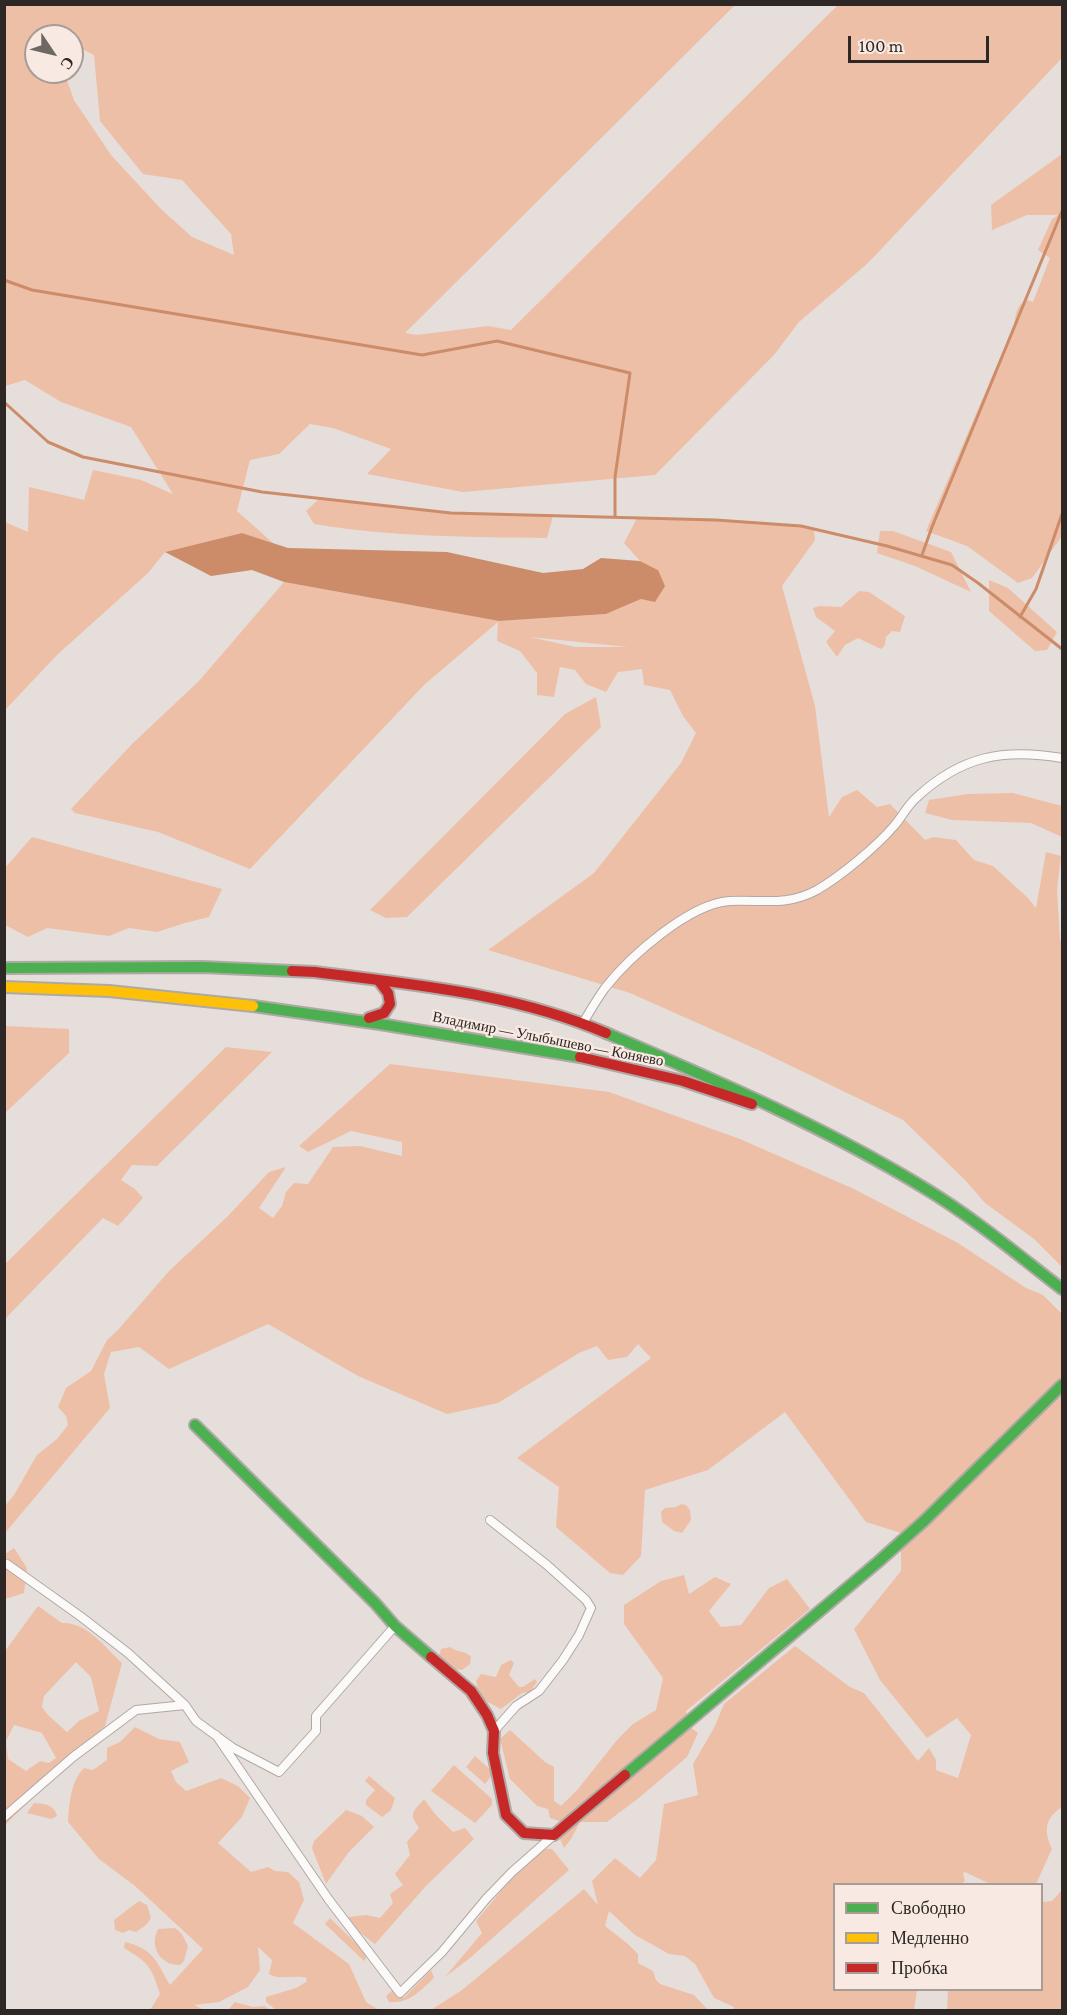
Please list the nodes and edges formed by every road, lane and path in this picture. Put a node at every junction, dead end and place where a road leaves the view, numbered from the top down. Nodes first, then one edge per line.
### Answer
1 (1062, 758) edge
2 (4, 968) edge
3 (379, 981) junction
4 (4, 987) edge
5 (357, 1019) junction
6 (583, 1023) junction
7 (831, 1137) junction
8 (1062, 1289) edge
9 (1062, 1385) edge
10 (195, 1425) dead end
11 (490, 1520) dead end
12 (7, 1564) dead end
13 (395, 1626) junction
14 (185, 1705) junction
15 (494, 1731) junction
16 (216, 1735) junction
17 (4, 1817) edge
18 (554, 1835) junction

1 - 6 street
2 - 3 main road, Владимир — Улыбышево — Коняево
3 - 5 main road, Владимир — Улыбышево — Коняево
3 - 6 main road, Владимир — Улыбышево — Коняево
4 - 5 main road, Владимир — Улыбышево — Коняево
5 - 7 main road, Владимир — Улыбышево — Коняево
6 - 7 main road, Владимир — Улыбышево — Коняево
7 - 8 main road, Владимир — Улыбышево — Коняево
9 - 18 main road
10 - 13 main road
11 - 15 street
12 - 14 street
13 - 15 main road
13 - 16 street
14 - 16 street
14 - 17 street
15 - 18 main road
16 - 18 street

